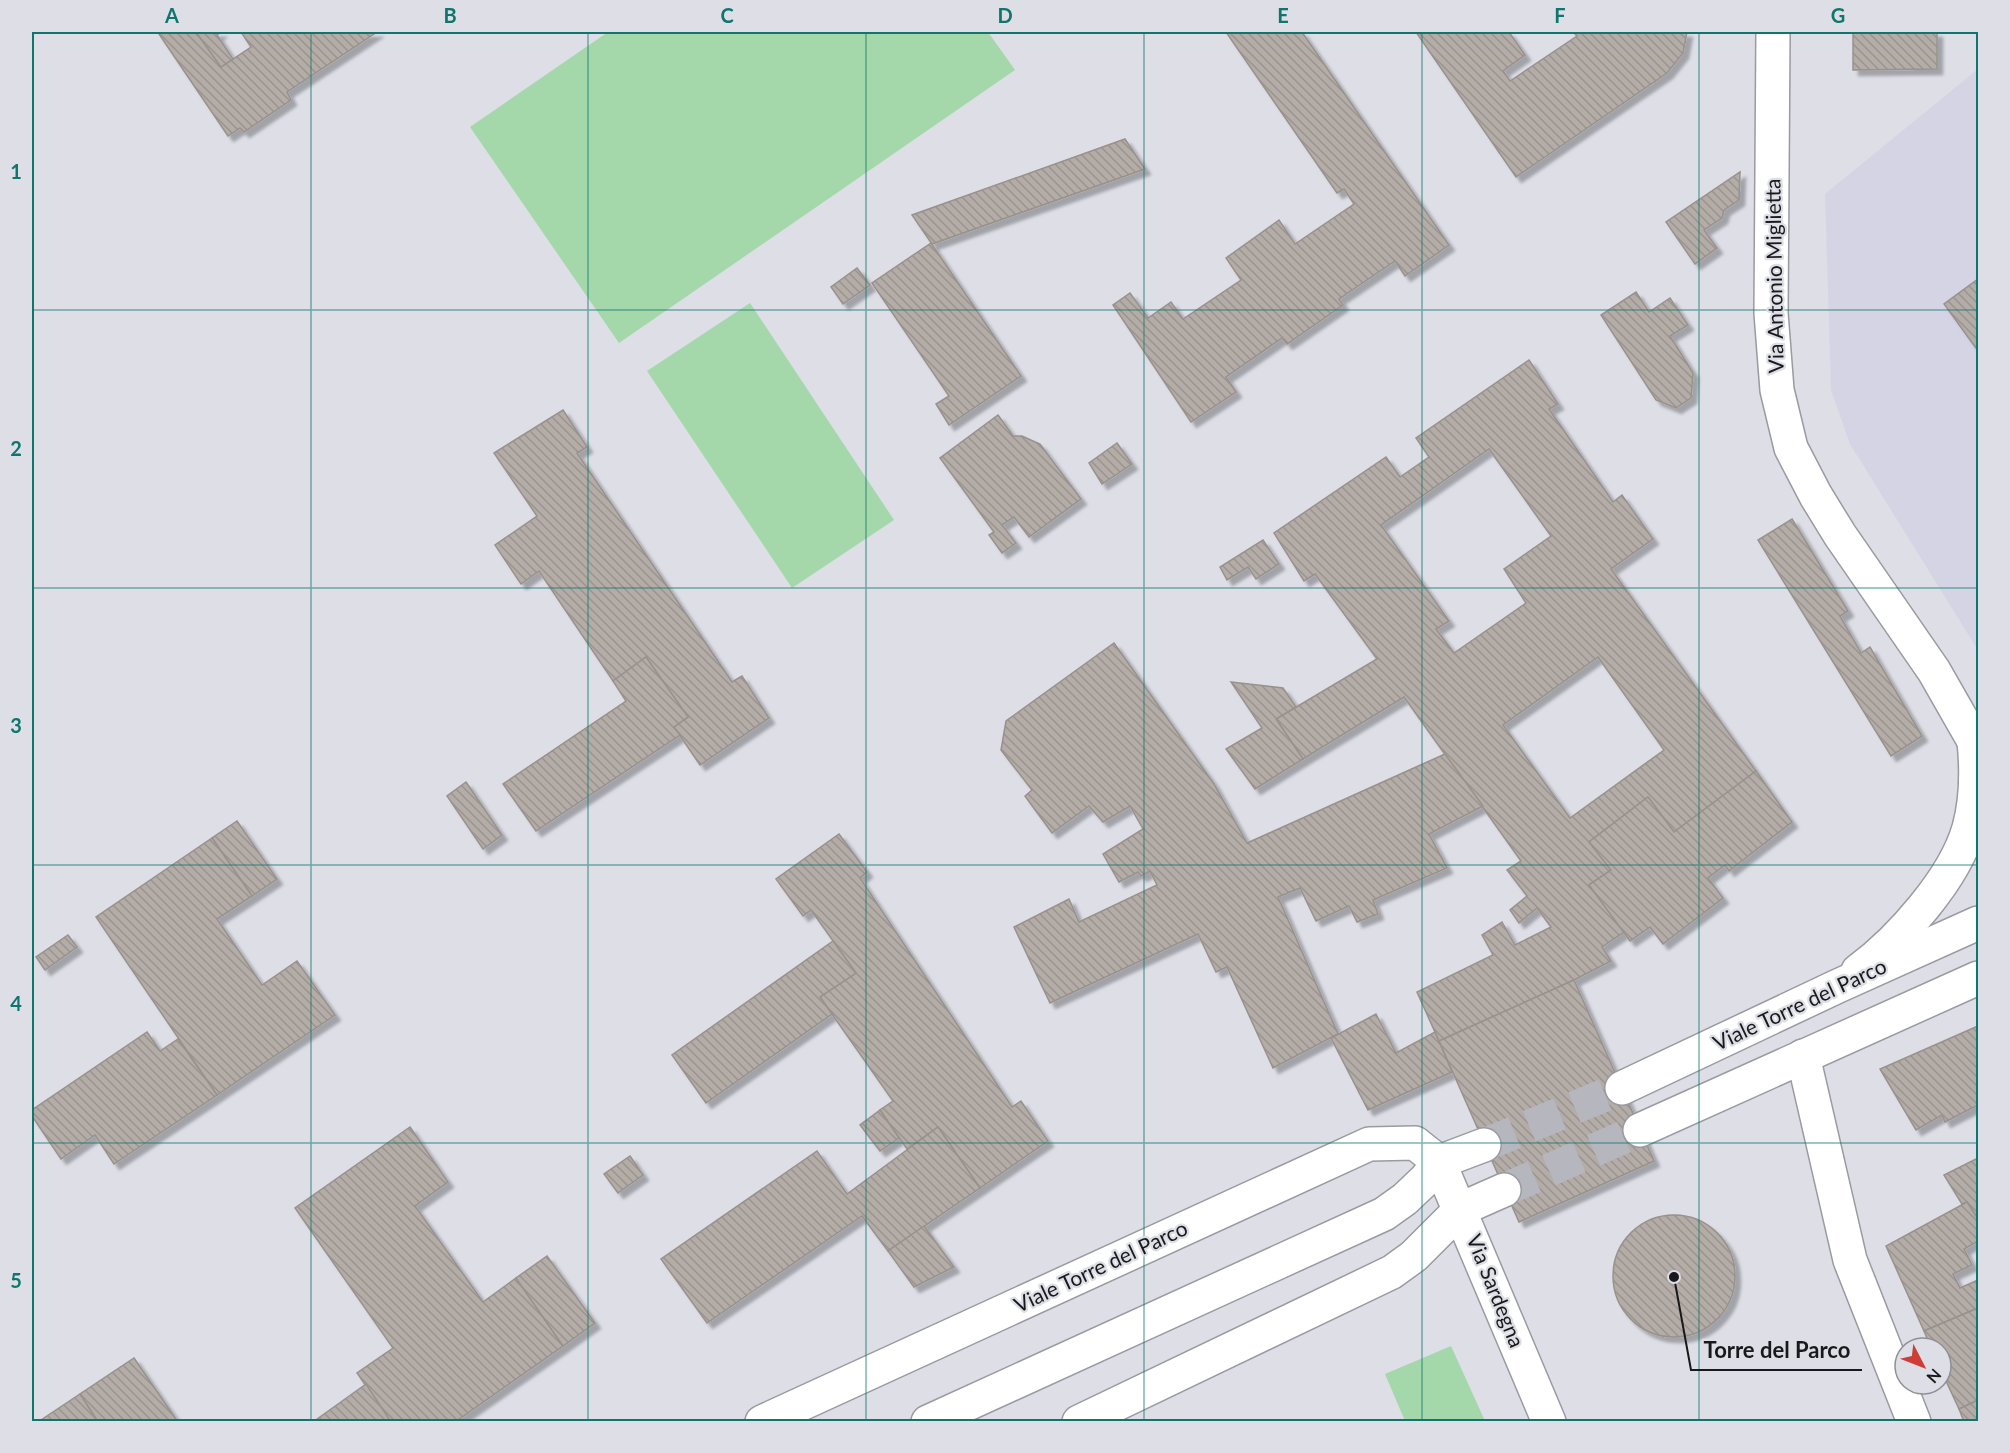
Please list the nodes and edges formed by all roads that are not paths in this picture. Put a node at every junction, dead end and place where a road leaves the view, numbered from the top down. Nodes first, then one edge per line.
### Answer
1 (1773, 32) edge
2 (1976, 748) edge
3 (1978, 923) edge
4 (1978, 978) edge
5 (1838, 986) junction
6 (1803, 1056) junction
7 (1622, 1088) tunnel mouth
8 (1640, 1130) tunnel mouth
9 (1484, 1145) tunnel mouth
10 (1439, 1162) junction
11 (1504, 1190) tunnel mouth
12 (1461, 1209) junction
13 (762, 1422) edge
14 (928, 1422) edge
15 (1079, 1422) edge
16 (1548, 1422) edge
17 (1914, 1422) edge

1 - 2 street, Via Antonio Miglietta
2 - 5 street
3 - 5 street, Viale Torre del Parco
4 - 6 street
5 - 7 street, Viale Torre del Parco
6 - 8 street
6 - 17 street
9 - 10 street
10 - 12 street, Via Sardegna
10 - 13 street, Viale Torre del Parco
10 - 14 street
11 - 12 street
12 - 15 street
12 - 16 street, Via Sardegna

